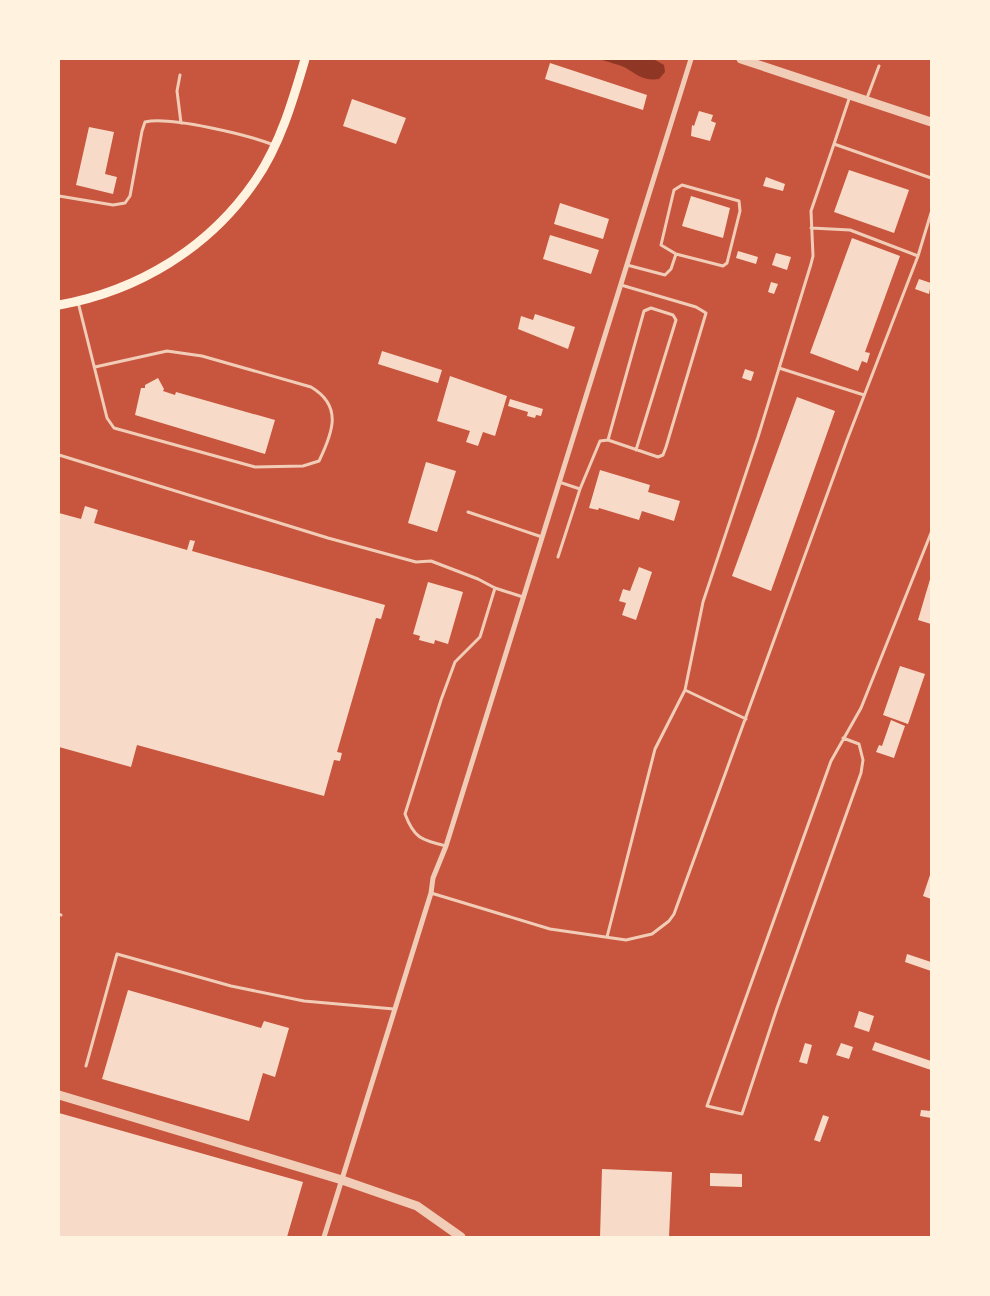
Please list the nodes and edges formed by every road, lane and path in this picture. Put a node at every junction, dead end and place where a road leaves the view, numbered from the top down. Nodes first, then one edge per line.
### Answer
1 (306, 59) edge
2 (691, 59) edge
3 (742, 59) edge
4 (759, 62) edge
5 (879, 66) dead end
6 (180, 75) dead end
7 (850, 95) junction
8 (867, 100) junction
9 (930, 120) edge
10 (181, 123) junction
11 (834, 144) junction
12 (274, 145) junction
13 (931, 178) edge
14 (59, 196) edge
15 (931, 213) edge
16 (811, 228) junction
17 (676, 254) junction
18 (918, 256) junction
19 (626, 265) junction
20 (620, 285) junction
21 (78, 302) junction
22 (59, 305) edge
23 (95, 367) junction
24 (779, 368) junction
25 (864, 395) junction
26 (608, 440) junction
27 (636, 450) junction
28 (59, 455) edge
29 (559, 482) junction
30 (580, 489) junction
31 (468, 512) dead end
32 (931, 533) edge
33 (542, 537) junction
34 (558, 557) dead end
35 (495, 588) junction
36 (523, 597) junction
37 (685, 690) junction
38 (746, 719) junction
39 (843, 738) junction
40 (446, 846) junction
41 (431, 894) junction
42 (607, 937) junction
43 (395, 1010) junction
44 (86, 1066) dead end
45 (59, 1095) edge
46 (342, 1180) junction
47 (324, 1237) edge
48 (461, 1237) edge

1 - 12 main road
2 - 19 street
3 - 4 street
4 - 7 street
5 - 8 lane
6 - 10 lane
7 - 8 street
7 - 11 lane
8 - 9 street
10 - 12 lane
10 - 14 lane
11 - 13 lane
11 - 16 lane
12 - 21 main road
15 - 18 lane
16 - 18 lane
16 - 24 lane
17 - 17 lane
17 - 19 lane
18 - 25 lane
19 - 20 street
20 - 27 lane
20 - 29 street
21 - 22 main road
21 - 23 lane
23 - 23 lane
24 - 25 lane
24 - 37 lane
25 - 38 lane
26 - 27 lane
26 - 27 lane
26 - 30 lane
28 - 35 lane
29 - 30 lane
29 - 33 street
30 - 34 lane
31 - 33 lane
32 - 39 lane
33 - 36 street
35 - 36 lane
35 - 40 lane
36 - 40 street
37 - 38 lane
37 - 42 lane
38 - 42 lane
39 - 39 lane
40 - 41 street
41 - 42 lane
41 - 43 street
43 - 44 lane
43 - 46 street
45 - 46 street
46 - 47 street
46 - 48 street

